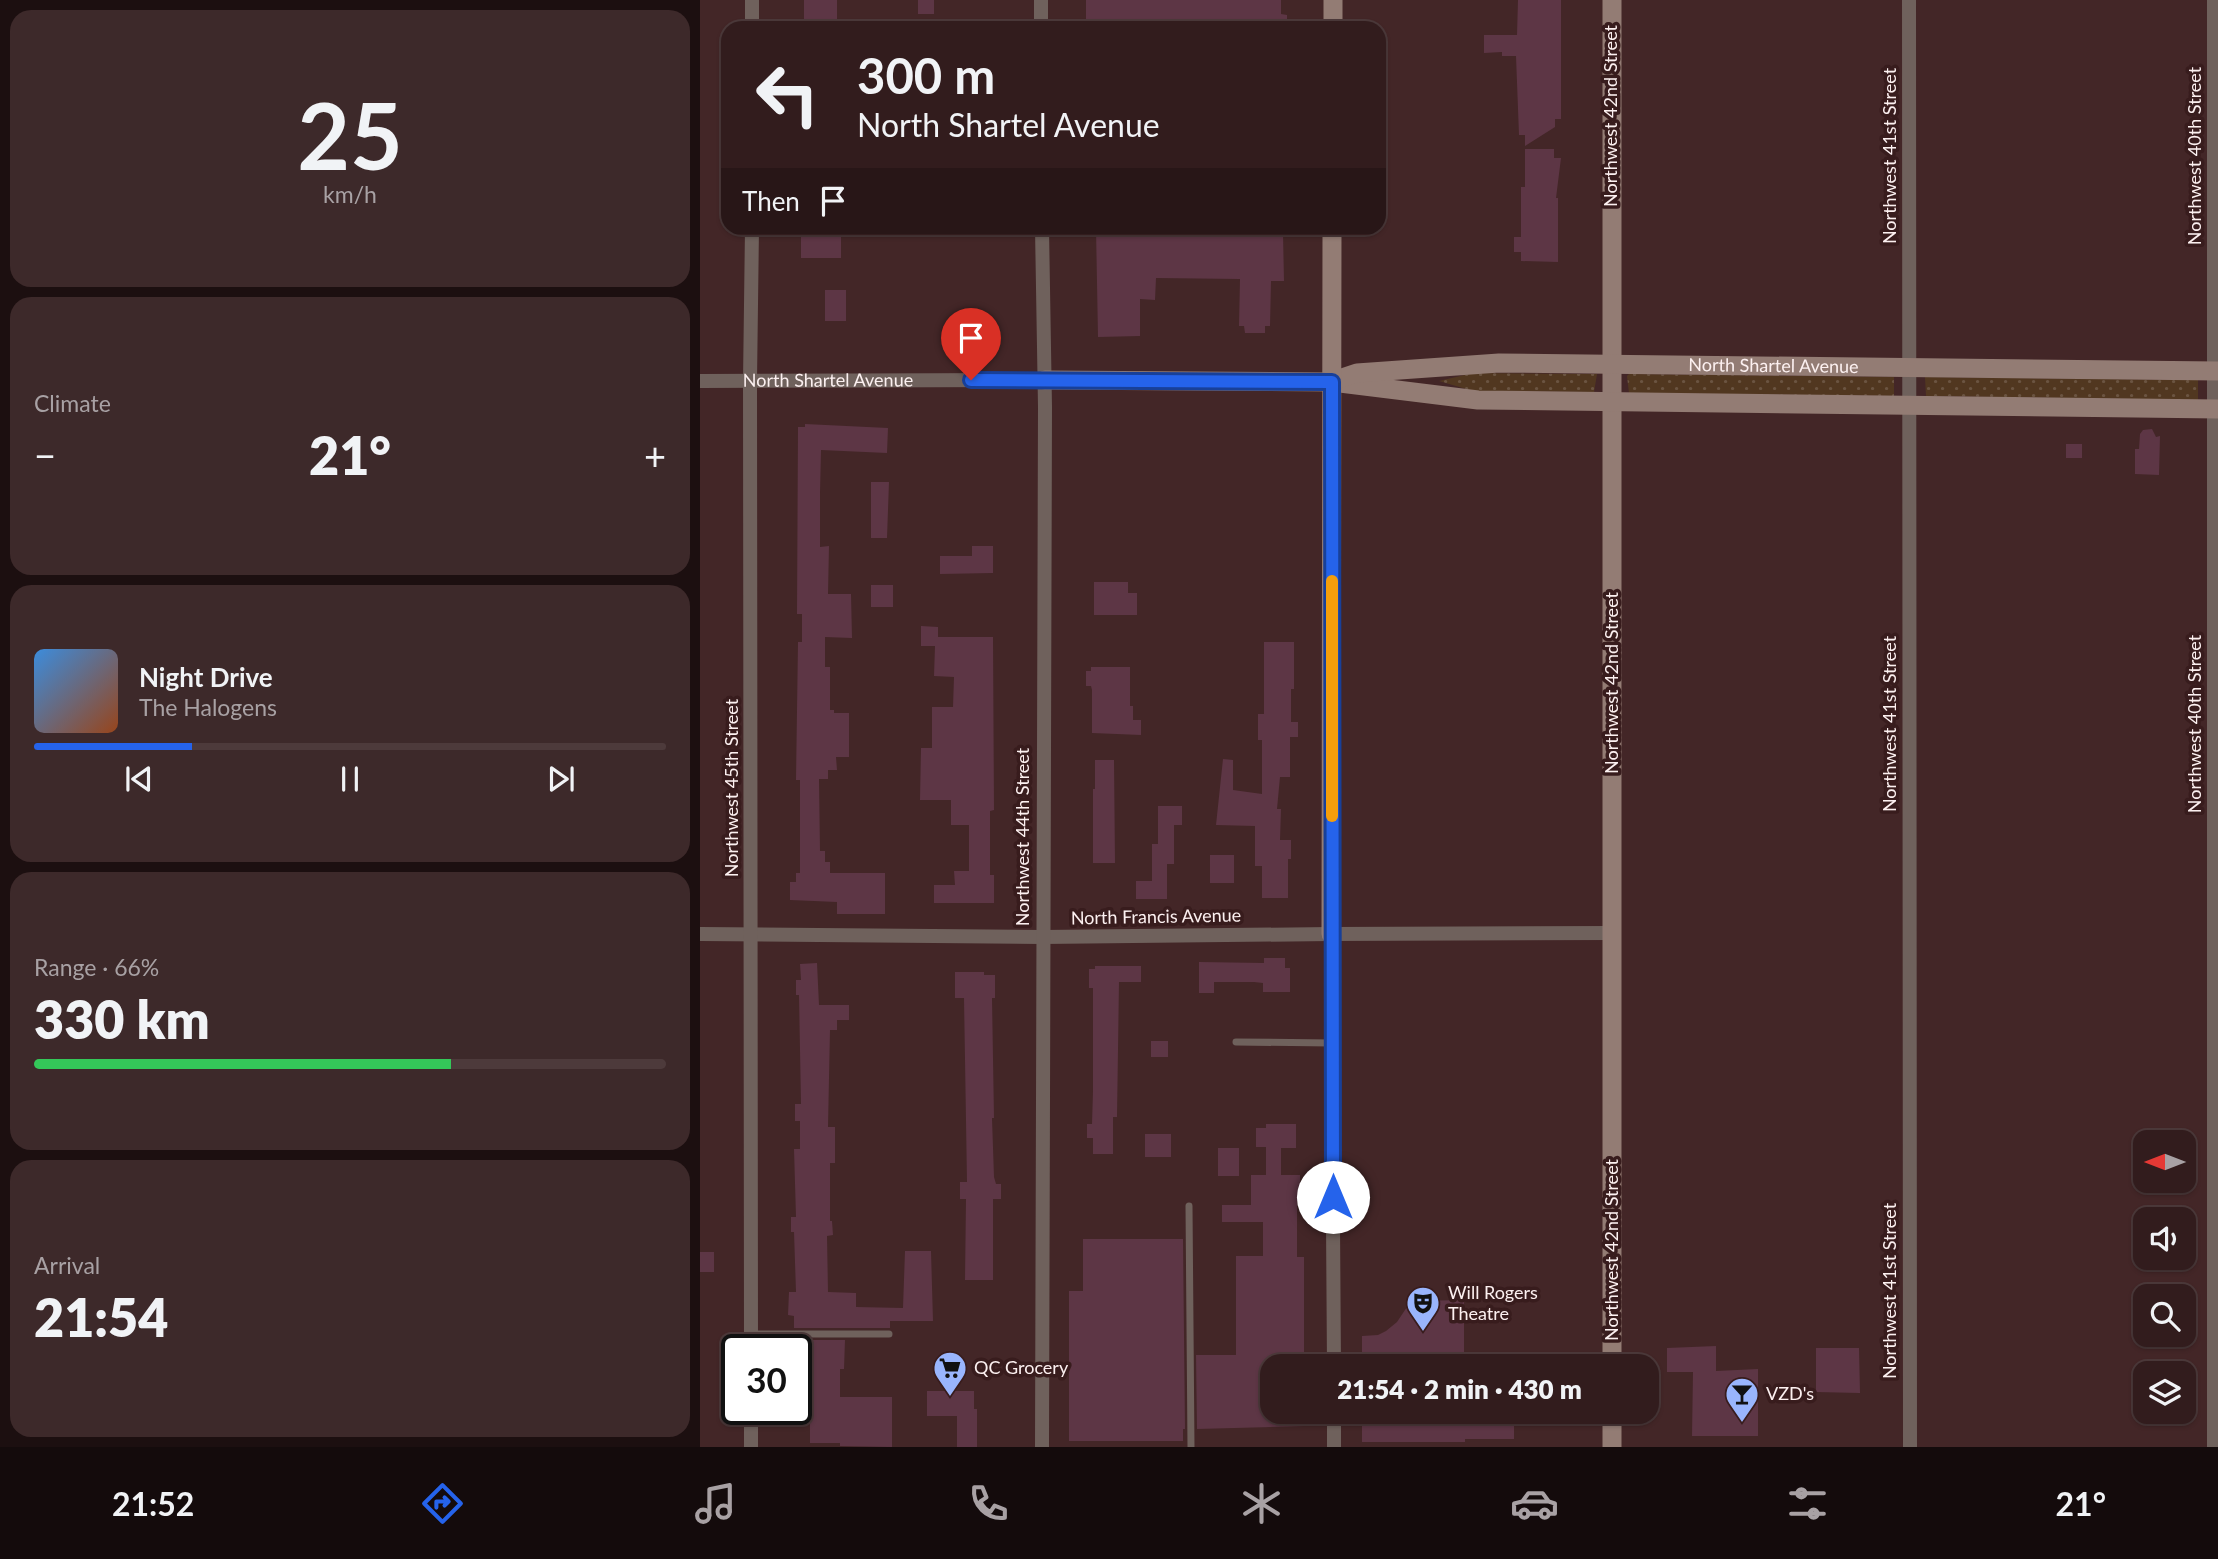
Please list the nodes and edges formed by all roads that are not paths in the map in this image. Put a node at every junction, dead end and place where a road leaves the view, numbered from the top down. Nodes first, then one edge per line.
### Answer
1 (752, 0) edge
2 (1041, 0) edge
3 (1333, 0) edge
4 (1612, 0) edge
5 (1909, 0) edge
6 (2214, 0) edge
7 (752, 21) edge
8 (1041, 21) edge
9 (1333, 21) edge
10 (752, 235) edge
11 (1042, 235) edge
12 (1332, 235) edge
13 (1612, 365) junction
14 (1909, 367) junction
15 (2216, 371) edge
16 (1045, 380) junction
17 (700, 381) edge
18 (750, 381) junction
19 (1332, 382) junction
20 (1612, 402) junction
21 (1909, 405) junction
22 (2216, 409) edge
23 (1612, 933) junction
24 (700, 934) edge
25 (751, 934) junction
26 (1331, 934) junction
27 (1042, 937) junction
28 (1236, 1042) dead end
29 (1332, 1043) junction
30 (1189, 1206) dead end
31 (751, 1334) edge
32 (812, 1334) edge
33 (889, 1334) dead end
34 (1334, 1354) edge
35 (1612, 1354) edge
36 (1334, 1424) edge
37 (1612, 1424) edge
38 (751, 1425) edge
39 (751, 1447) edge
40 (1042, 1447) edge
41 (1191, 1447) edge
42 (1334, 1447) edge
43 (1612, 1447) edge
44 (1910, 1447) edge
45 (2214, 1447) edge

1 - 7 street
2 - 8 street
3 - 9 street
4 - 13 street, Northwest 42nd Street
5 - 14 street, Northwest 41st Street
6 - 15 street, Northwest 40th Street
10 - 18 street, Northwest 45th Street
11 - 16 street, Northwest 44th Street
12 - 19 street
13 - 14 street, North Shartel Avenue
13 - 19 street, North Shartel Avenue
13 - 20 street, Northwest 42nd Street
14 - 15 street, North Shartel Avenue
14 - 21 street, Northwest 41st Street
15 - 22 street, Northwest 40th Street
16 - 18 street, North Shartel Avenue
16 - 19 street, North Shartel Avenue
16 - 27 street, Northwest 44th Street
17 - 18 street, North Shartel Avenue
18 - 25 street, Northwest 45th Street
19 - 20 street, North Shartel Avenue
19 - 26 street
20 - 21 street, North Shartel Avenue
20 - 23 street, Northwest 42nd Street
21 - 22 street, North Shartel Avenue
21 - 44 street, Northwest 41st Street
22 - 45 street, Northwest 40th Street
23 - 26 street, North Francis Avenue
23 - 35 street, Northwest 42nd Street
24 - 25 street, North Francis Avenue
25 - 27 street, North Francis Avenue
25 - 31 street, Northwest 45th Street
26 - 27 street, North Francis Avenue
26 - 29 street
27 - 40 street, Northwest 44th Street
28 - 29 lane
29 - 34 street
30 - 41 lane
32 - 33 lane
36 - 42 street
37 - 43 street
38 - 39 street

